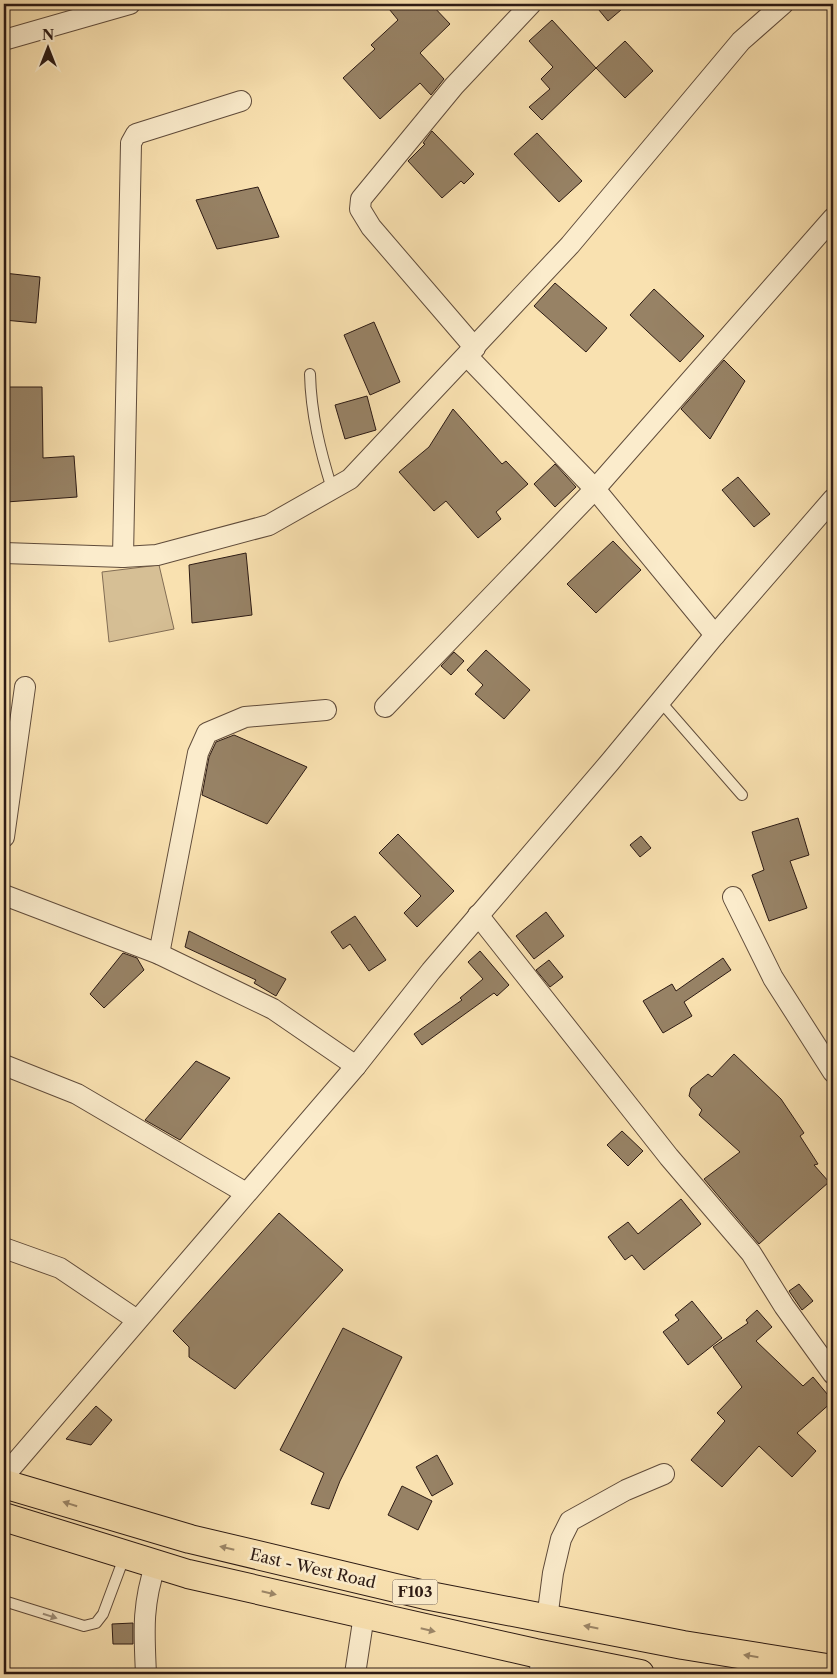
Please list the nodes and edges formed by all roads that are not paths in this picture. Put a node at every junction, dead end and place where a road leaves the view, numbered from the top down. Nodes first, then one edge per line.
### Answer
1 (130, 4) edge
2 (530, 4) edge
3 (783, 4) edge
4 (4, 40) edge
5 (242, 101) dead end
6 (833, 218) edge
7 (471, 352) junction
8 (310, 374) dead end
9 (332, 489) junction
10 (595, 489) junction
11 (833, 500) edge
12 (4, 553) edge
13 (123, 557) junction
14 (715, 635) junction
15 (25, 687) dead end
16 (660, 701) junction
17 (385, 707) dead end
18 (326, 710) dead end
19 (742, 795) dead end
20 (4, 837) edge
21 (4, 895) edge
22 (733, 897) dead end
23 (478, 915) junction
24 (159, 954) junction
25 (4, 1065) edge
26 (356, 1066) junction
27 (833, 1072) edge
28 (246, 1193) junction
29 (4, 1248) edge
30 (137, 1320) junction
31 (833, 1374) edge
32 (664, 1474) dead end
33 (4, 1476) edge
34 (4, 1484) edge
35 (4, 1517) edge
36 (125, 1554) junction
37 (156, 1563) junction
38 (4, 1601) edge
39 (364, 1615) junction
40 (547, 1619) junction
41 (541, 1664) edge
42 (833, 1669) edge
43 (146, 1674) edge
44 (355, 1674) edge
45 (640, 1674) edge

1 - 4 street
2 - 7 street
3 - 7 street
5 - 13 street
6 - 10 street
7 - 9 street
7 - 10 street
8 - 9 lane
9 - 13 street
10 - 14 street
10 - 17 street
11 - 14 street
12 - 13 street
14 - 16 street
15 - 20 street
16 - 19 lane
16 - 23 street
18 - 24 street
21 - 24 street
22 - 27 street
23 - 26 street
23 - 31 street
24 - 26 street
25 - 28 street
26 - 28 street
28 - 30 street
29 - 30 street
30 - 33 street
32 - 40 street
40 -> 34 main road, East - West Road / F103
35 - 36 main road, F103
36 - 37 main road, F103
38 -> 36 lane
37 -> 39 main road, F103
37 - 43 street
39 -> 41 main road, F103
39 - 44 street
42 -> 40 main road, East - West Road / F103
41 - 45 main road, F103

